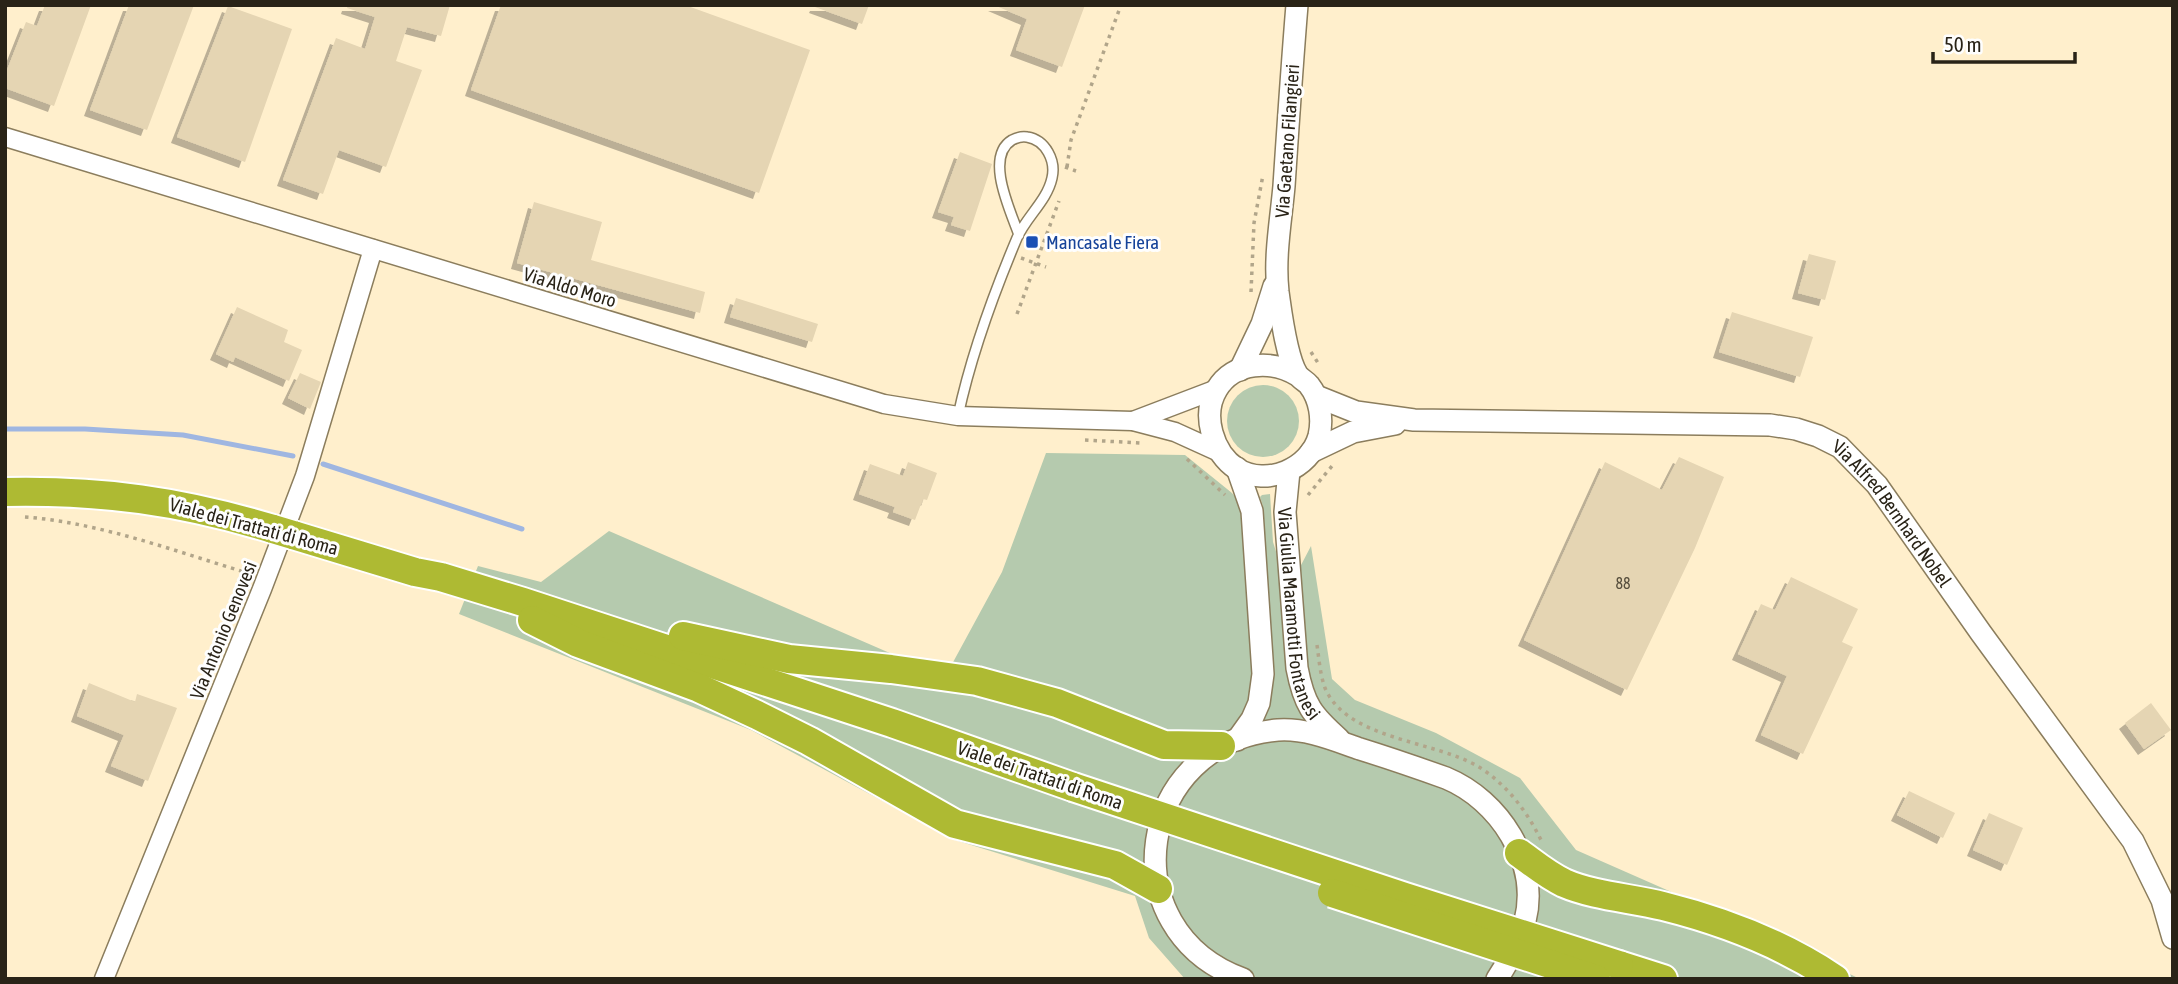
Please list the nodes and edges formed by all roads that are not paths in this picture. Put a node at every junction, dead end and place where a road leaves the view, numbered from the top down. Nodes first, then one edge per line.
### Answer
1 (1297, 5) edge
2 (5, 137) edge
3 (1019, 235) junction
4 (373, 249) junction
5 (1276, 277) junction
6 (1240, 370) junction
7 (1297, 374) junction
8 (1217, 389) junction
9 (1316, 396) junction
10 (958, 416) junction
11 (1414, 420) junction
12 (1133, 421) junction
13 (1219, 452) junction
14 (1311, 452) junction
15 (1237, 468) junction
16 (1289, 471) junction
17 (5, 492) edge
18 (522, 608) junction
19 (1229, 743) junction
20 (1343, 743) junction
21 (1531, 848) junction
22 (1158, 889) junction
23 (2173, 938) edge
24 (1607, 972) edge
25 (104, 979) edge
26 (1243, 979) edge
27 (1497, 979) edge
28 (1663, 979) edge
29 (1835, 979) edge

1 - 5 street, Via Gaetano Filangieri
2 - 4 street, Via Aldo Moro
3 - 3 lane
3 - 10 lane
4 - 10 street, Via Aldo Moro
4 - 25 street, Via Antonio Genovesi
5 - 6 street, Via Gaetano Filangieri
5 - 7 street, Via Gaetano Filangieri
6 - 7 street
6 - 8 street
7 - 9 street
8 - 12 street, Via Aldo Moro
8 - 13 street
9 - 11 street, Via Alfred Bernhard Nobel
9 - 14 street
10 - 12 street, Via Aldo Moro
11 - 14 street, Via Alfred Bernhard Nobel
11 - 23 street, Via Alfred Bernhard Nobel
12 - 13 street, Via Aldo Moro
13 - 15 street
14 - 16 street
15 - 16 street
15 - 19 street, Via Giulia Maramotti Fontanesi
16 - 20 street, Via Giulia Maramotti Fontanesi
17 - 18 highway, Viale dei Trattati di Roma
18 - 19 highway
18 - 22 highway
18 - 24 highway, Viale dei Trattati di Roma, bridge
19 - 20 street
19 - 22 street
20 - 21 street
21 - 27 street
21 - 29 highway
22 - 26 street
24 - 28 highway, Viale dei Trattati di Roma

